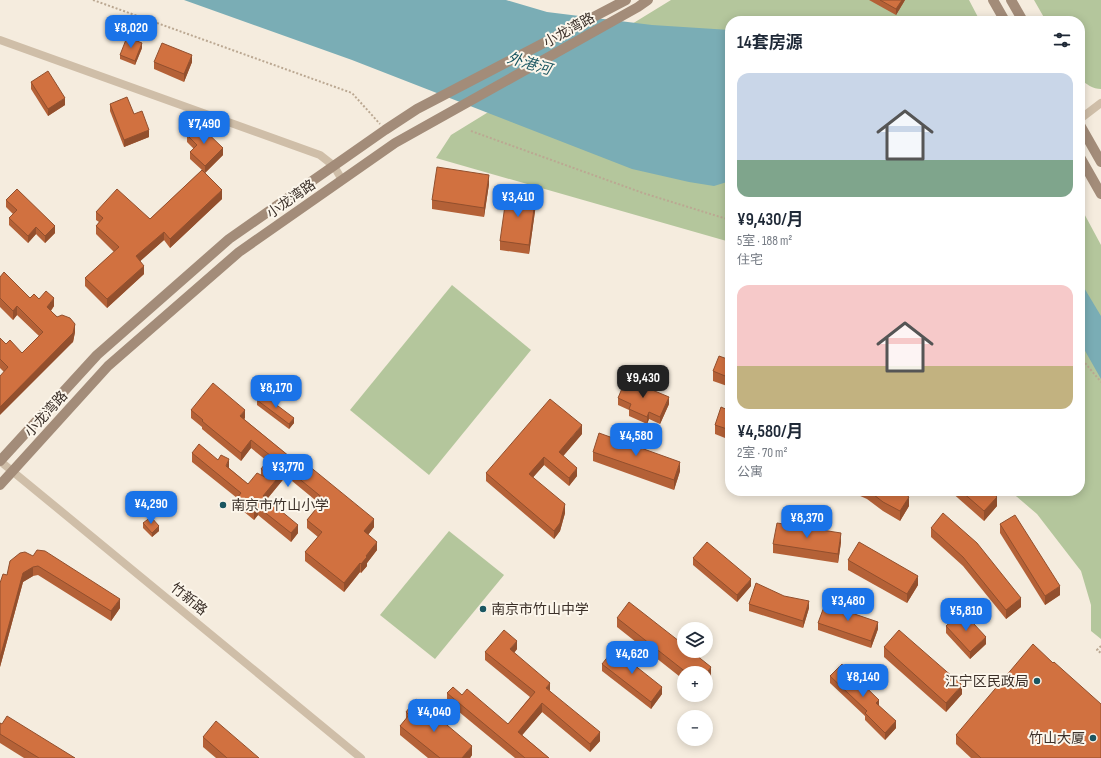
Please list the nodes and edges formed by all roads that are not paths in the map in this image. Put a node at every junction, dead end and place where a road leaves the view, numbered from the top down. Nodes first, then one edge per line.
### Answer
1 (625, 0) edge
2 (648, 0) edge
3 (993, 0) edge
4 (1011, 0) edge
5 (1002, 16) edge
6 (1020, 16) edge
7 (0, 40) edge
8 (1101, 103) edge
9 (1085, 115) edge
10 (1085, 133) edge
11 (1101, 162) edge
12 (334, 166) junction
13 (1085, 166) edge
14 (342, 180) junction
15 (1101, 194) edge
16 (0, 461) edge
17 (12, 471) junction
18 (0, 485) edge
19 (361, 758) edge

1 - 12 main road, 小龙湾路
2 - 14 main road, 小龙湾路
3 - 5 main road
4 - 6 main road
7 - 12 street
8 - 9 street
10 - 11 main road
12 - 14 street
12 - 16 main road, 小龙湾路
13 - 15 main road
14 - 17 main road, 小龙湾路
16 - 17 street, 竹新路
17 - 18 main road, 小龙湾路
17 - 19 street, 竹新路

